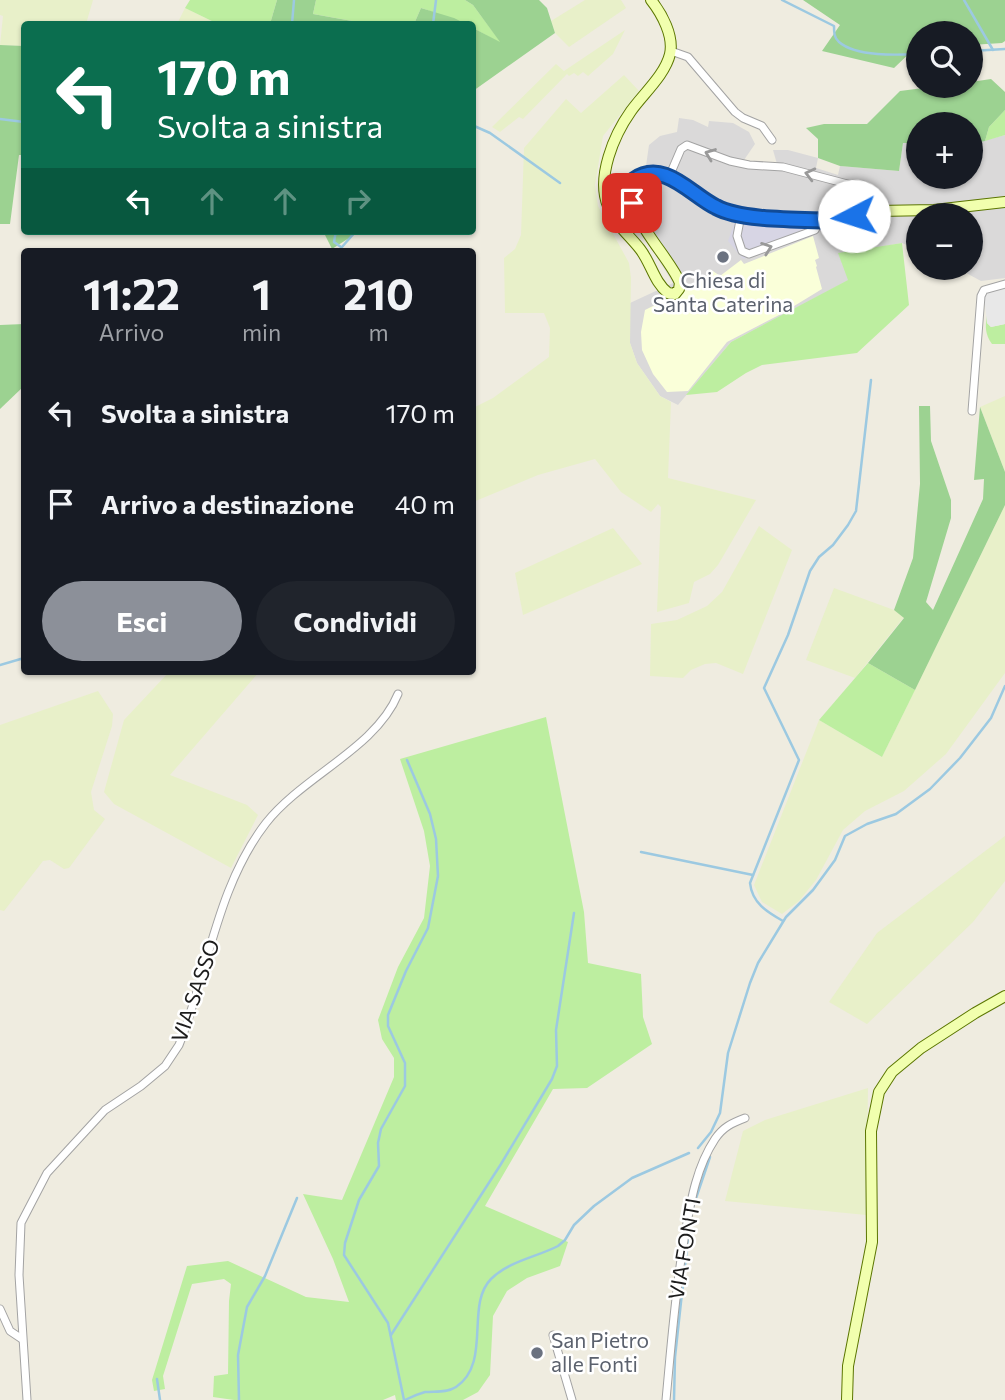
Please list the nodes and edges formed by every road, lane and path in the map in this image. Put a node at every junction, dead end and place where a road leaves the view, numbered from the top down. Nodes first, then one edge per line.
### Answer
1 (651, 0) edge
2 (671, 51) junction
3 (772, 140) dead end
4 (669, 177) junction
5 (1005, 204) edge
6 (741, 215) junction
7 (854, 216) junction
8 (820, 220) junction
9 (1005, 284) edge
10 (972, 411) dead end
11 (398, 694) dead end
12 (1005, 996) edge
13 (745, 1118) dead end
14 (0, 1309) edge
15 (553, 1335) dead end
16 (22, 1339) junction
17 (27, 1400) edge
18 (572, 1400) edge
19 (666, 1400) edge
20 (847, 1400) edge

1 - 2 street
2 - 3 street
2 - 4 street
4 - 6 street
7 -> 4 street
5 - 7 street
6 - 8 street
6 -> 8 street
7 - 8 street
9 - 10 street
11 - 16 street, VIA SASSO
12 - 20 street
13 - 19 street, VIA FONTI
14 - 16 street
15 - 18 street
16 - 17 street, VIA SASSO

